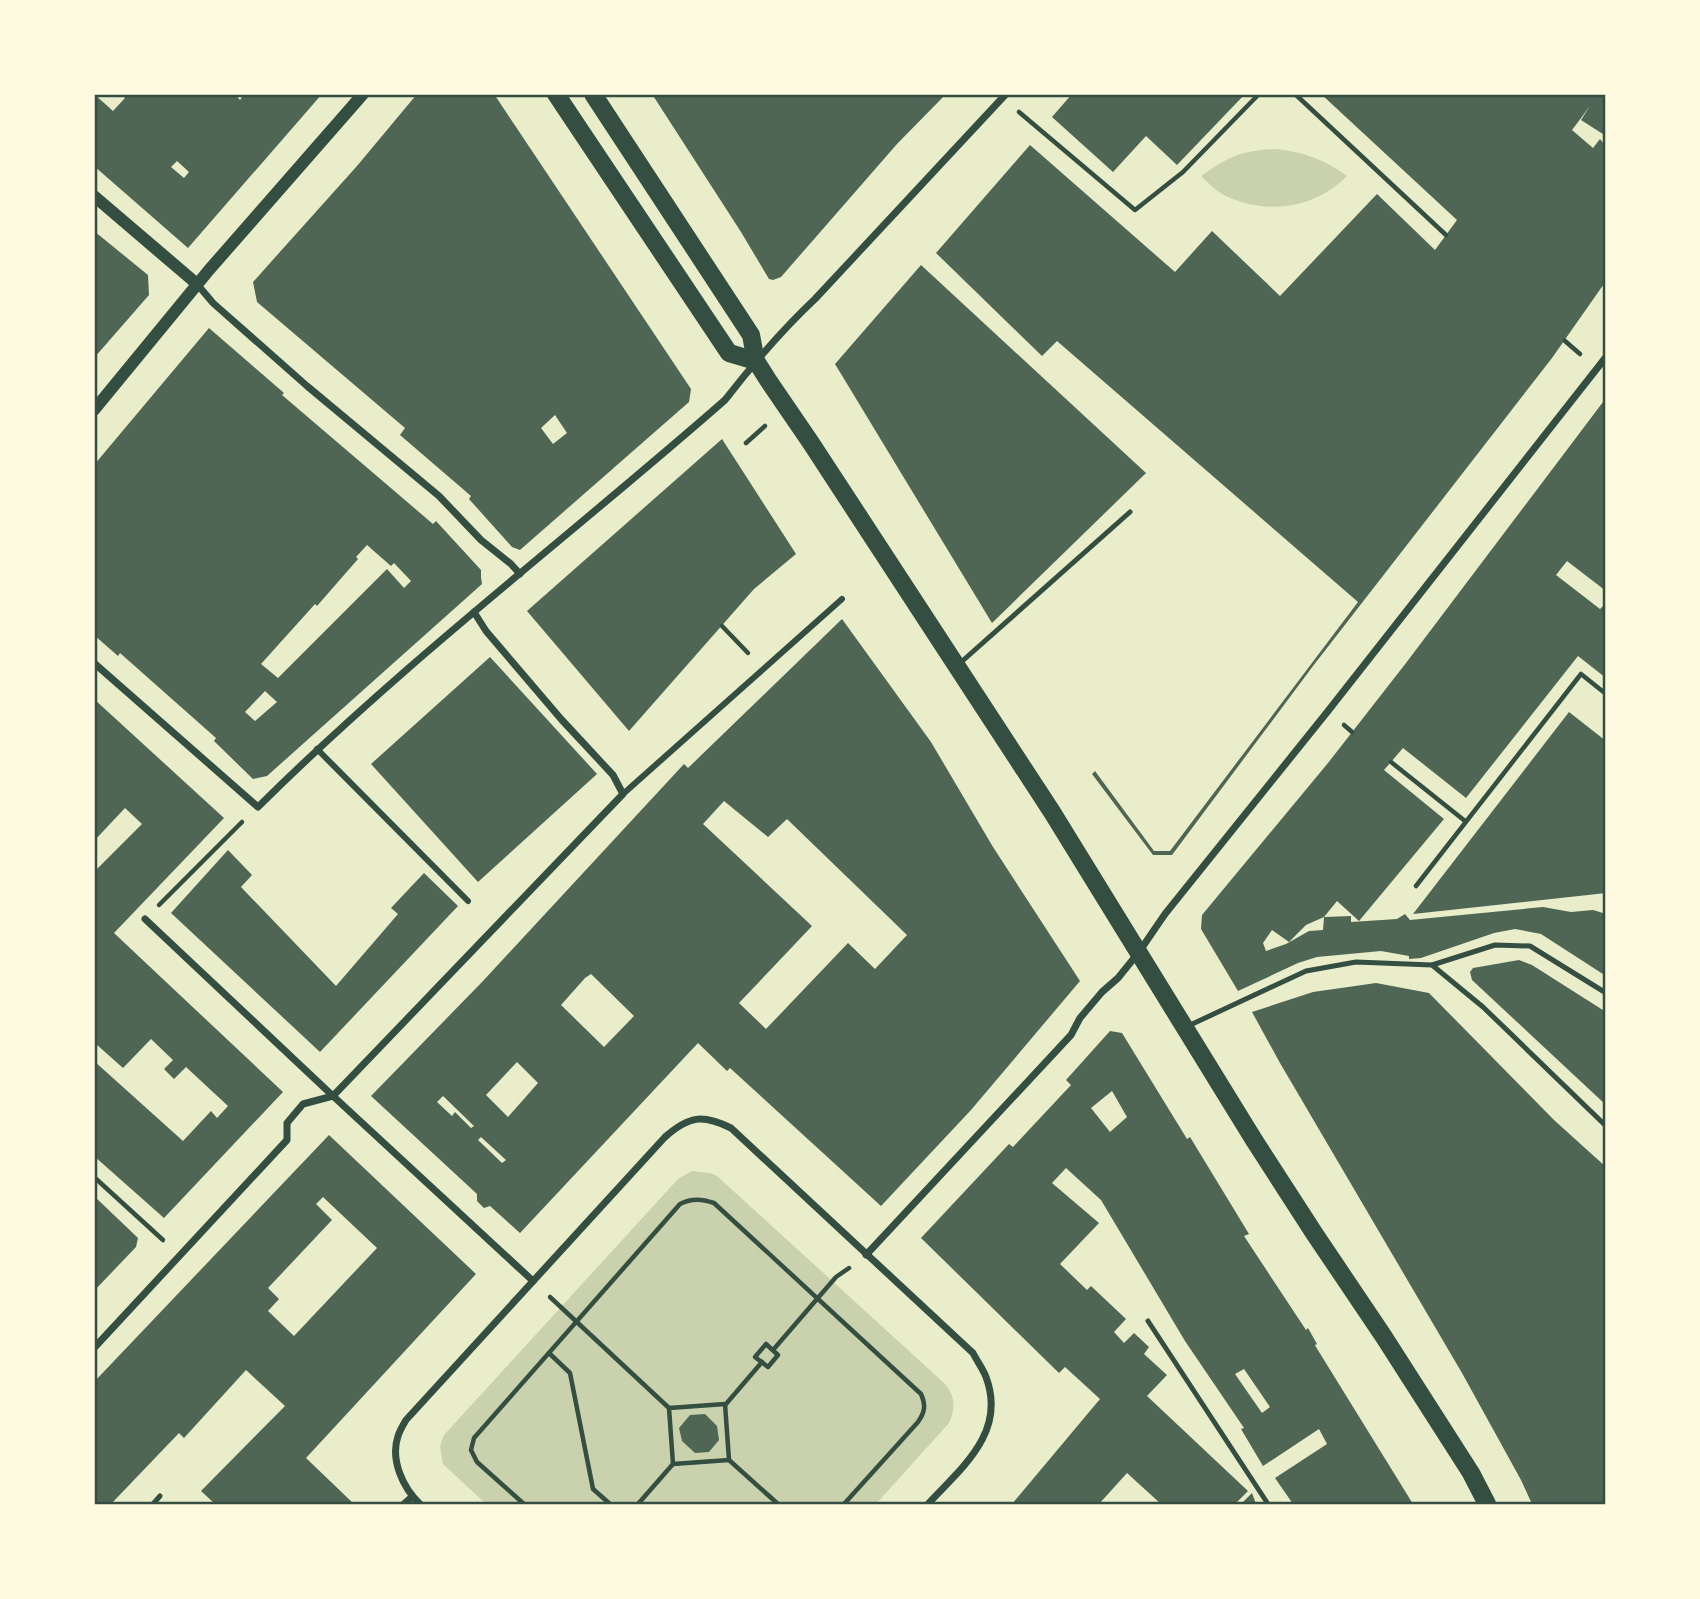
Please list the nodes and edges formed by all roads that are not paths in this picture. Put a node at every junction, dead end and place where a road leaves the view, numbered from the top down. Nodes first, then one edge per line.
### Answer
1 (363, 94) edge
2 (556, 94) edge
3 (593, 94) edge
4 (1004, 96) edge
5 (94, 196) edge
6 (197, 284) junction
7 (1605, 356) edge
8 (756, 361) junction
9 (94, 410) edge
10 (1130, 512) dead end
11 (520, 574) junction
12 (842, 599) dead end
13 (474, 612) junction
14 (94, 663) edge
15 (957, 666) junction
16 (317, 749) junction
17 (623, 794) junction
18 (468, 901) dead end
19 (145, 919) road end
20 (1139, 952) junction
21 (1432, 965) junction
22 (1605, 993) edge
23 (1185, 1027) junction
24 (333, 1096) junction
25 (1605, 1126) edge
26 (866, 1255) junction
27 (533, 1281) junction
28 (1148, 1321) dead end
29 (94, 1348) edge
30 (160, 1496) dead end
31 (412, 1497) junction
32 (153, 1504) edge
33 (404, 1504) edge
34 (420, 1504) edge
35 (928, 1504) edge
36 (1268, 1504) edge
37 (1487, 1504) edge

1 - 6 street
2 - 8 main road
3 - 8 main road
4 - 8 street
5 - 6 street
6 - 9 street
6 - 11 street
7 - 20 street
8 - 11 street
8 - 15 main road
10 - 15 lane
11 - 13 street
12 - 17 street
13 - 16 street
13 - 17 street
14 - 16 street
15 - 20 main road
16 - 18 street
17 - 24 street
19 - 24 street
20 - 23 main road
20 - 26 street
21 - 22 lane
21 - 23 lane
21 - 25 lane
23 - 37 main road
24 - 27 street
24 - 29 street
26 - 27 street
26 - 35 street
27 - 31 street
28 - 36 lane
30 - 32 lane
31 - 33 street
31 - 34 street

